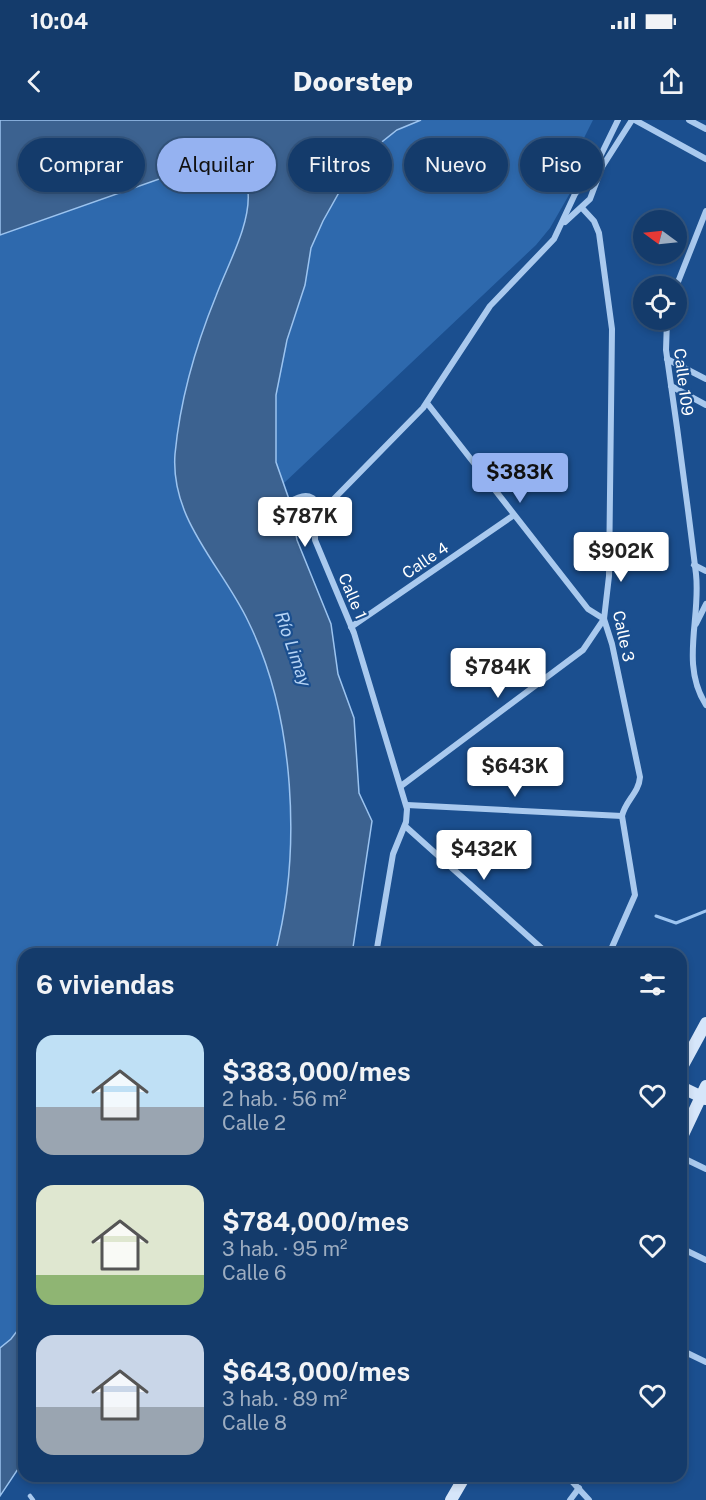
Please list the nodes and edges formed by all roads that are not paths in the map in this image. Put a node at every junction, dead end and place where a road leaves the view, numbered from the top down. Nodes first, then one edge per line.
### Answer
1 (618, 120) edge
2 (633, 120) edge
3 (689, 120) edge
4 (706, 129) edge
5 (706, 159) edge
6 (582, 208) junction
7 (706, 211) edge
8 (564, 222) junction
9 (680, 276) edge
10 (667, 330) edge
11 (668, 358) junction
12 (706, 379) edge
13 (671, 386) junction
14 (427, 403) junction
15 (706, 405) edge
16 (290, 502) dead end
17 (322, 511) junction
18 (514, 515) junction
19 (694, 565) junction
20 (706, 571) edge
21 (706, 604) edge
22 (604, 619) junction
23 (351, 627) junction
24 (694, 627) junction
25 (706, 705) edge
26 (401, 786) junction
27 (406, 805) junction
28 (622, 816) junction
29 (405, 826) junction
30 (377, 948) edge
31 (541, 948) edge
32 (612, 948) edge
33 (706, 1023) edge
34 (687, 1058) edge
35 (687, 1089) edge
36 (704, 1094) edge
37 (687, 1127) edge
38 (687, 1160) edge
39 (706, 1169) edge
40 (687, 1251) edge
41 (706, 1260) edge
42 (687, 1353) edge
43 (706, 1362) edge
44 (462, 1482) edge
45 (573, 1482) edge
46 (579, 1488) junction
47 (452, 1500) edge
48 (570, 1500) edge
49 (589, 1500) edge

1 - 8 street
2 - 5 street
2 - 6 street
3 - 4 street
6 - 8 street
6 - 22 street, Calle 3
7 - 9 street
8 - 14 street
10 - 11 street, Calle 109
11 - 12 street
11 - 13 street, Calle 109
13 - 15 street
13 - 19 street, Calle 109
14 - 17 street
14 - 18 street
16 - 17 street
17 - 23 street, Calle 1
18 - 22 street
18 - 23 street, Calle 4
19 - 20 street
19 - 24 street, Calle 109
21 - 24 street
22 - 26 street
22 - 28 street, Calle 3
23 - 26 street, Calle 1
24 - 25 street, Calle 109
26 - 27 street, Calle 1
27 - 28 street
27 - 29 street, Calle 1
28 - 32 street
29 - 30 street, Calle 1
29 - 31 street
33 - 34 street
35 - 36 street
36 - 37 street
38 - 39 street
40 - 41 street
42 - 43 street
44 - 47 street
45 - 46 street
46 - 48 street
46 - 49 street

